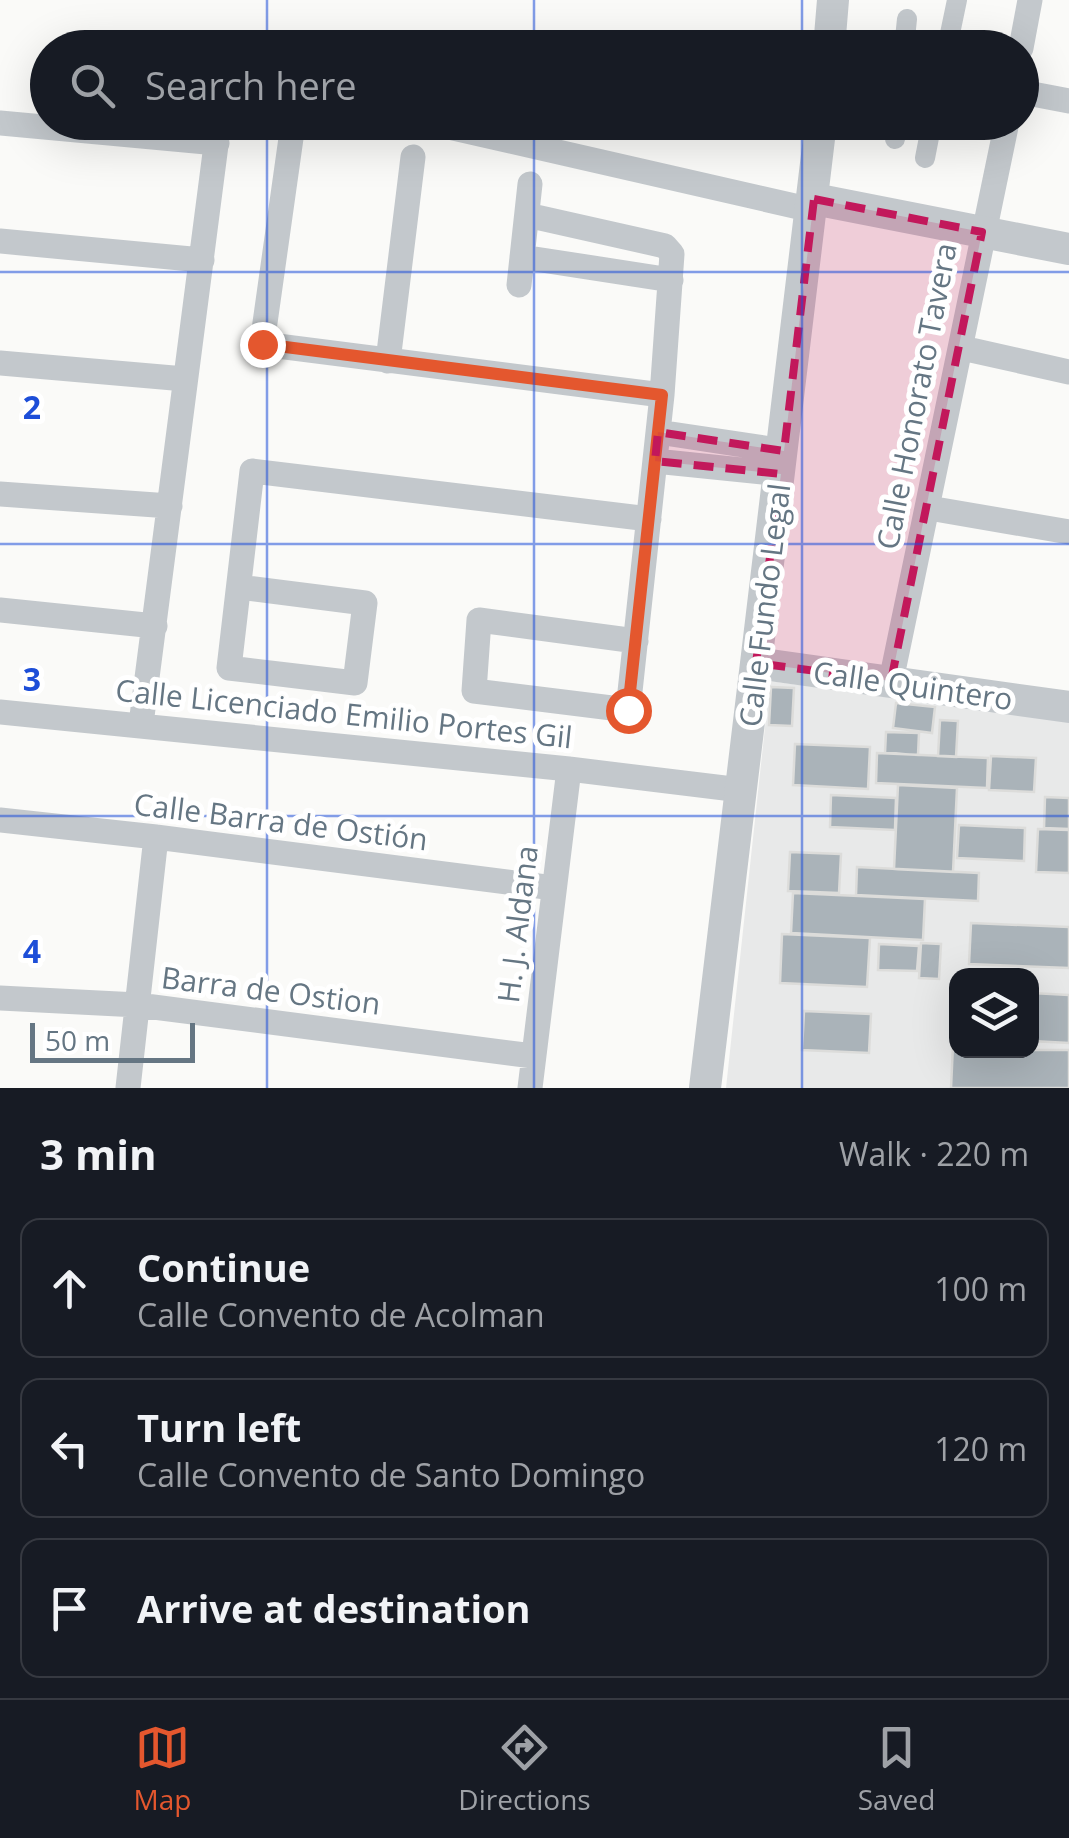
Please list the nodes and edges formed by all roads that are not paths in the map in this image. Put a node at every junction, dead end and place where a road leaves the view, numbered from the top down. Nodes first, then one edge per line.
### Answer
1 (834, 0) edge
2 (957, 0) edge
3 (1030, 0) edge
4 (907, 20) dead end
5 (831, 30) edge
6 (906, 30) edge
7 (951, 30) edge
8 (1024, 30) edge
9 (1039, 95) edge
10 (1069, 101) edge
11 (0, 123) edge
12 (30, 124) edge
13 (217, 140) edge
14 (291, 140) edge
15 (512, 140) edge
16 (820, 140) edge
17 (928, 140) edge
18 (1002, 140) edge
19 (413, 157) dead end
20 (925, 158) dead end
21 (530, 184) dead end
22 (813, 204) junction
23 (526, 215) junction
24 (982, 232) junction
25 (0, 241) edge
26 (1069, 249) edge
27 (522, 257) junction
28 (202, 260) junction
29 (671, 280) junction
30 (519, 285) dead end
31 (962, 348) junction
32 (388, 360) junction
33 (0, 363) edge
34 (1069, 372) edge
35 (185, 380) junction
36 (662, 395) junction
37 (658, 432) junction
38 (655, 460) junction
39 (783, 463) junction
40 (0, 494) edge
41 (170, 506) junction
42 (929, 508) junction
43 (649, 519) junction
44 (1069, 532) edge
45 (239, 587) junction
46 (0, 610) edge
47 (155, 626) junction
48 (636, 641) junction
49 (756, 663) junction
50 (890, 682) junction
51 (1069, 707) edge
52 (0, 712) edge
53 (140, 724) junction
54 (570, 769) junction
55 (741, 790) junction
56 (0, 820) edge
57 (156, 836) junction
58 (554, 888) junction
59 (0, 998) edge
60 (138, 1005) junction
61 (534, 1056) junction
62 (128, 1088) edge
63 (530, 1088) edge
64 (705, 1088) edge

1 - 5 street
2 - 7 street
3 - 8 street
4 - 6 street
9 - 10 street
11 - 12 street
13 - 28 street
14 - 32 street
15 - 22 street
16 - 22 street, Calle Fundo Legal
17 - 20 street
18 - 24 street, Calle Honorato Tavera
19 - 32 street
21 - 23 street
22 - 24 street
22 - 39 street, Calle Fundo Legal
23 - 27 street
23 - 29 street
24 - 26 street
24 - 31 street, Calle Honorato Tavera
25 - 28 street
27 - 29 street
27 - 30 street
28 - 35 street
29 - 36 street
31 - 34 street
31 - 42 street, Calle Honorato Tavera
32 - 36 street
33 - 35 street
35 - 41 street
36 - 37 street
37 - 38 street
37 - 39 street
38 - 39 street
38 - 43 street
39 - 49 street, Calle Fundo Legal
40 - 41 street
41 - 47 street
42 - 44 street
42 - 50 street, Calle Honorato Tavera
43 - 45 street
43 - 48 street
45 - 45 street
46 - 47 street
47 - 53 street
48 - 48 street
49 - 50 street, Calle Quintero
49 - 55 street, Calle Fundo Legal
50 - 51 street, Calle Quintero
52 - 53 street, Calle Licenciado Emilio Portes Gil
53 - 54 street, Calle Licenciado Emilio Portes Gil
54 - 55 street, Calle Licenciado Emilio Portes Gil
54 - 58 street, H. J. Aldana
55 - 64 street, Calle Fundo Legal
56 - 57 street, Calle Barra de Ostión
57 - 58 street, Calle Barra de Ostión
57 - 60 street
58 - 61 street, H. J. Aldana
59 - 60 street, Barra de Ostion
60 - 61 street, Barra de Ostion
60 - 62 street
61 - 63 street, H. J. Aldana

